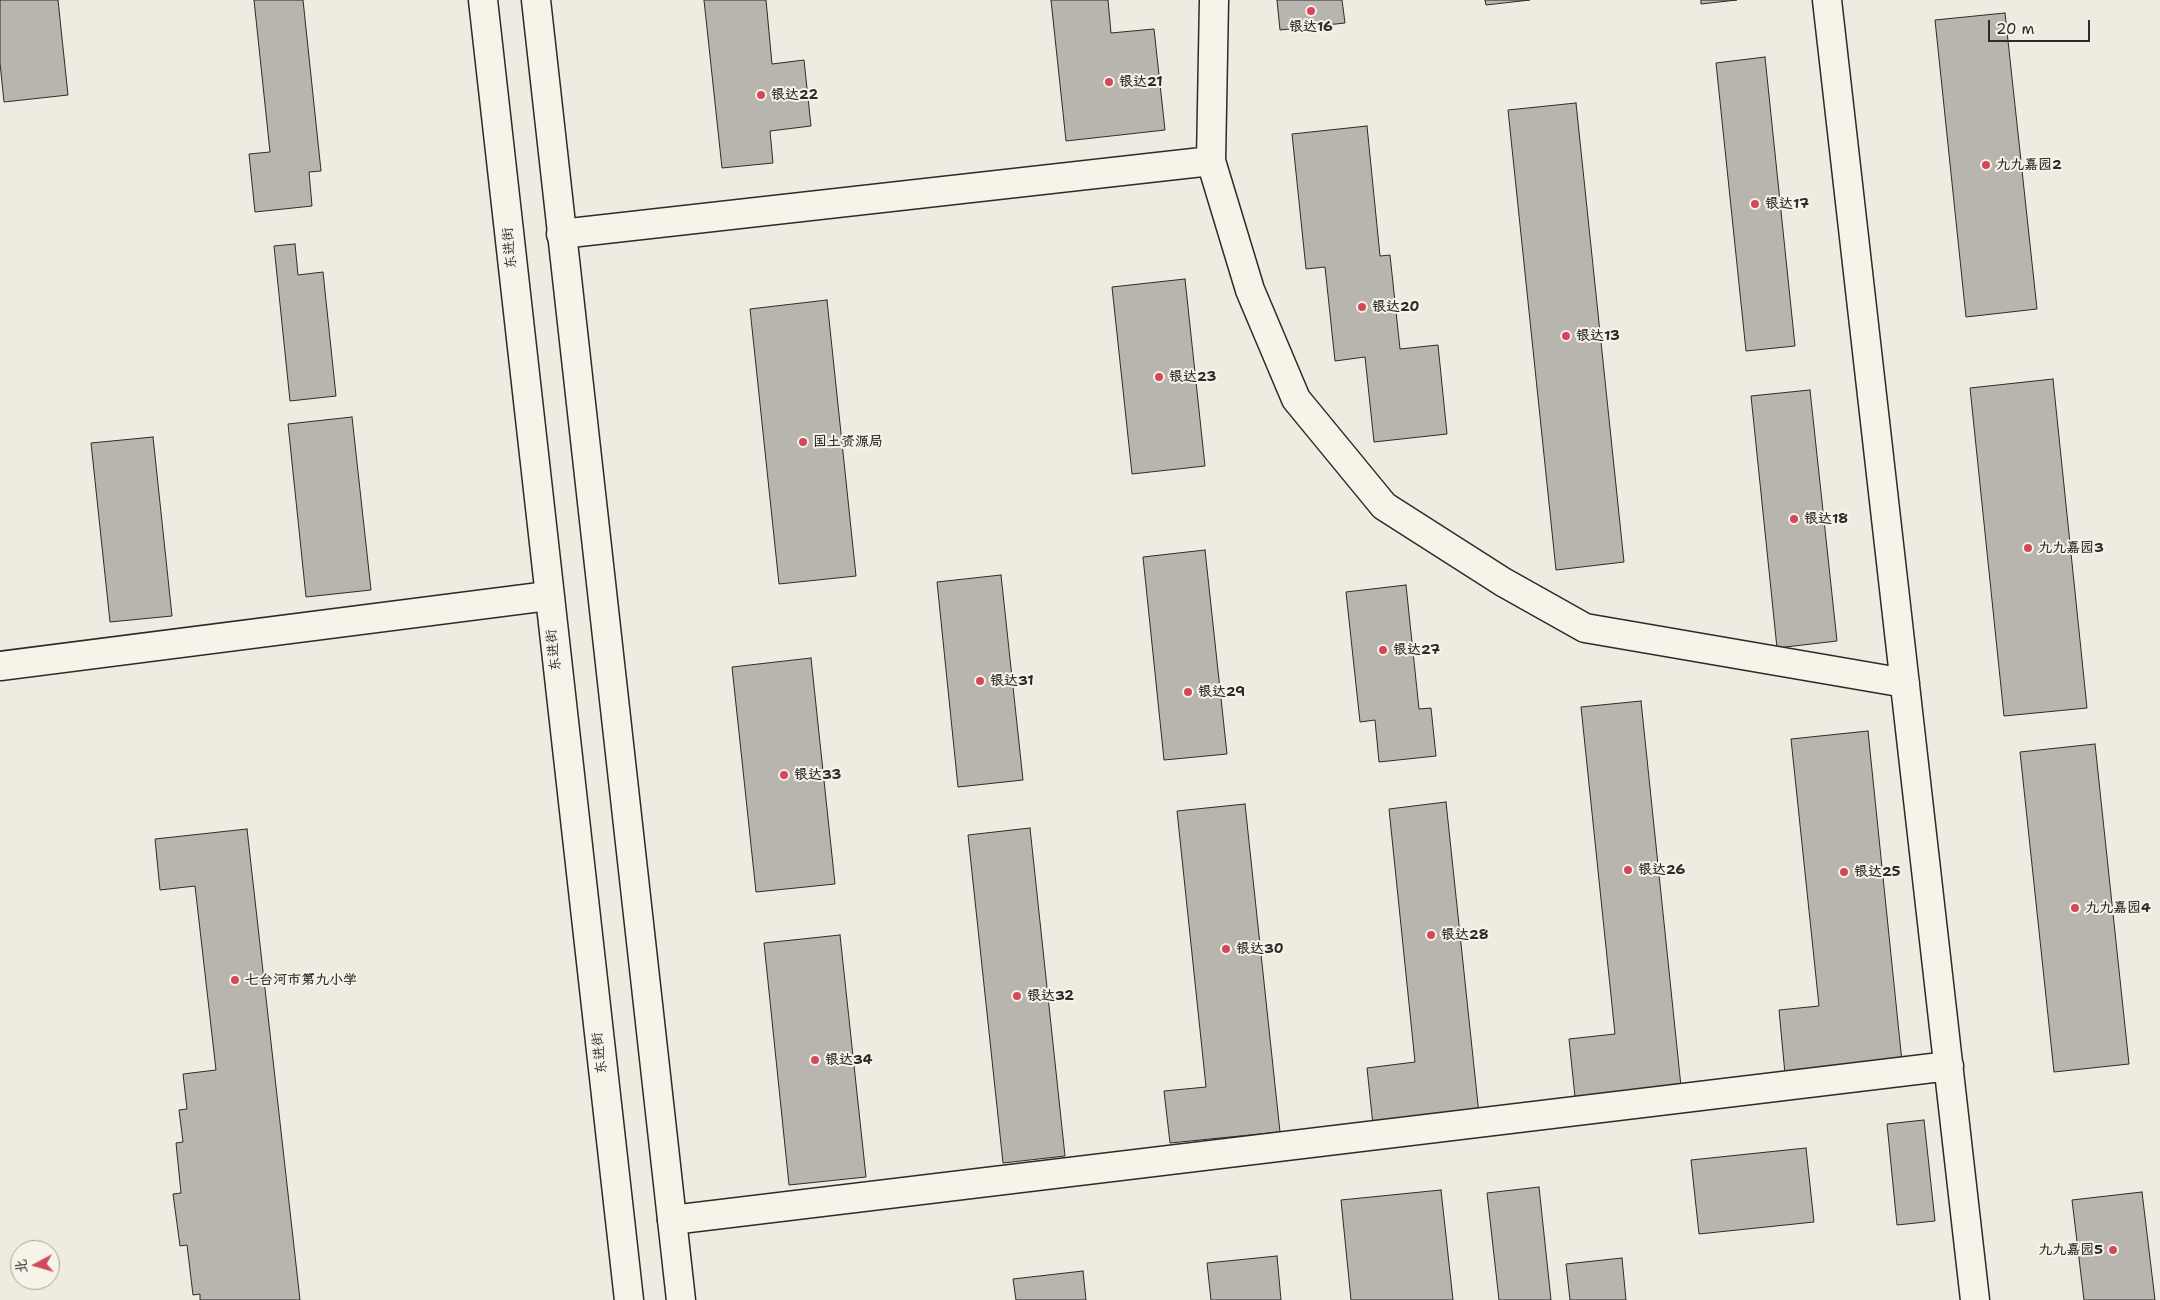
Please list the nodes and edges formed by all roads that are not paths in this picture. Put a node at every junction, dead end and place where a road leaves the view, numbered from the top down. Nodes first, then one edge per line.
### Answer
1 (482, 0) edge
2 (536, 0) edge
3 (1214, 0) edge
4 (1827, 0) edge
5 (1212, 161) junction
6 (561, 234) junction
7 (548, 596) junction
8 (0, 666) edge
9 (1905, 683) junction
10 (1949, 1066) junction
11 (672, 1220) junction
12 (629, 1300) edge
13 (681, 1300) edge
14 (1975, 1300) edge

1 - 7 street, 东进街
2 - 6 street
3 - 5 street
4 - 9 street
5 - 6 street
5 - 9 street
6 - 11 street
7 - 8 street
7 - 12 street, 东进街
9 - 10 street
10 - 11 street
10 - 14 street
11 - 13 street

